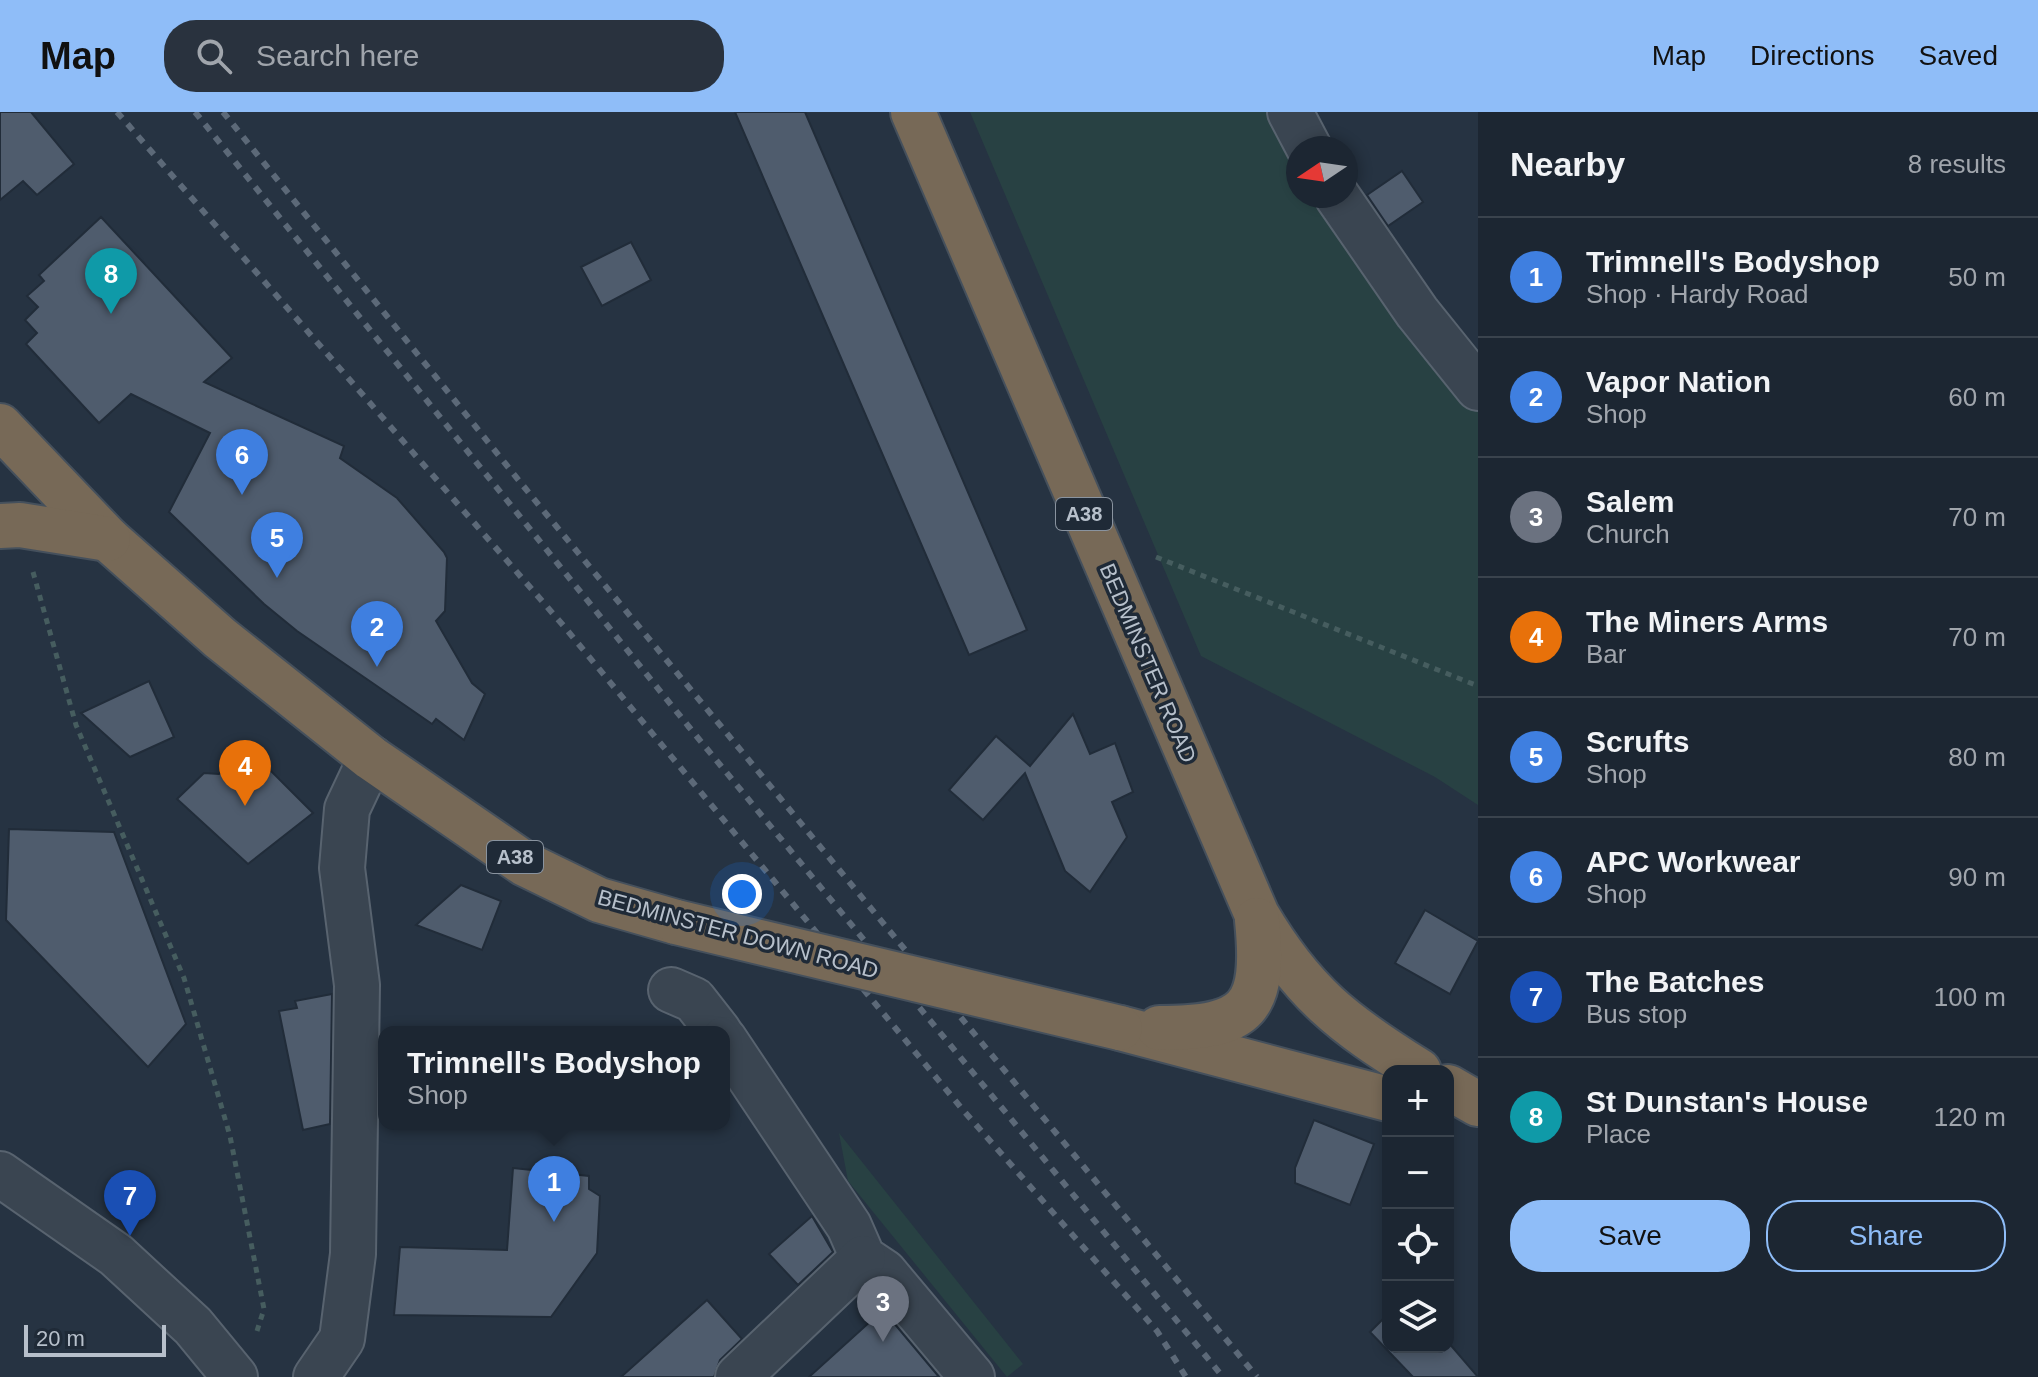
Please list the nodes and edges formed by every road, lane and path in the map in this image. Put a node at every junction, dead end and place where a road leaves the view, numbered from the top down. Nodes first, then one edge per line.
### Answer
1 (913, 112) edge
2 (1290, 112) edge
3 (1303, 136) edge
4 (1345, 208) edge
5 (1478, 388) edge
6 (0, 426) edge
7 (10, 525) edge
8 (108, 539) junction
9 (1155, 557) dead end
10 (1478, 686) edge
11 (371, 758) junction
12 (1257, 915) junction
13 (671, 990) dead end
14 (714, 1026) edge
15 (1120, 1028) junction
16 (730, 1048) edge
17 (1410, 1065) edge
18 (1454, 1090) edge
19 (1382, 1097) edge
20 (1478, 1104) edge
21 (1454, 1114) edge
22 (1478, 1120) edge
23 (0, 1174) edge
24 (863, 1258) junction
25 (255, 1336) dead end
26 (235, 1377) edge
27 (316, 1377) edge
28 (738, 1377) edge
29 (972, 1377) edge

1 - 12 highway, BEDMINSTER ROAD / A38
2 - 3 street
4 - 5 street
6 - 8 highway, BEDMINSTER DOWN ROAD / A38
7 - 8 highway
7 - 25 path
8 - 11 highway, BEDMINSTER DOWN ROAD / A38
9 - 10 path
11 - 15 highway, BEDMINSTER DOWN ROAD / A38, bridge
11 - 27 street
12 - 15 highway, A38
12 - 17 highway, BEDMINSTER ROAD / A38
13 - 14 street
15 - 19 highway, BEDMINSTER DOWN ROAD / A38
16 - 24 street
18 - 20 highway
21 - 22 highway
23 - 26 street
24 - 28 street
24 - 29 street

